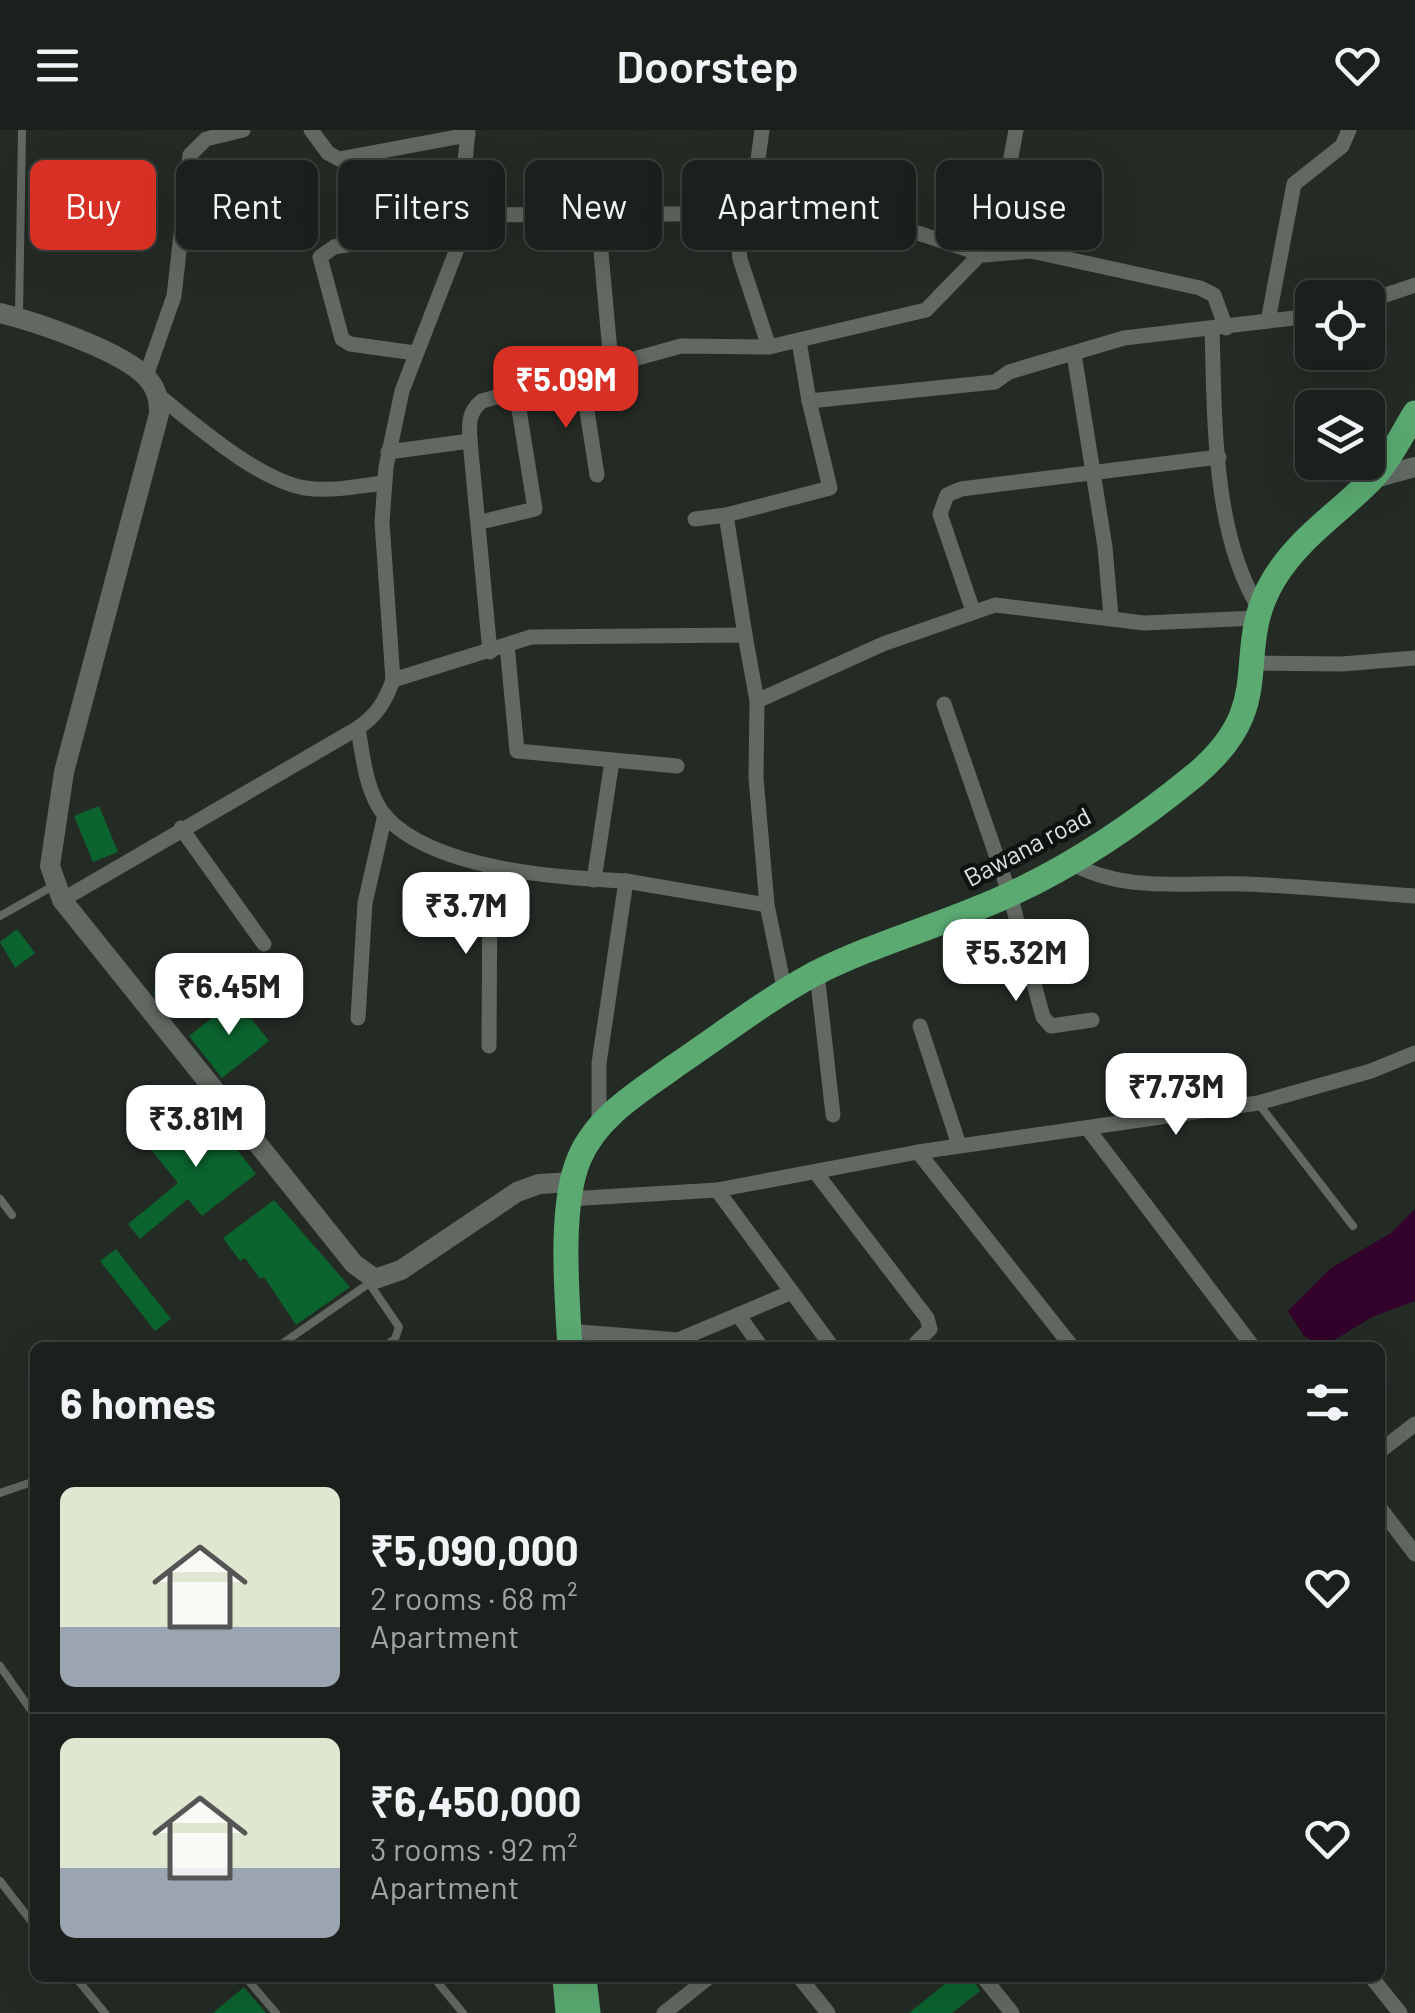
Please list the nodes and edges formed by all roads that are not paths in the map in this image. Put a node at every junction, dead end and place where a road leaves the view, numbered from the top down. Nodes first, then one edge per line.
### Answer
1 (22, 130) edge
2 (243, 130) edge
3 (311, 130) edge
4 (762, 130) edge
5 (1016, 130) edge
6 (1349, 130) edge
7 (468, 132) edge
8 (466, 160) edge
9 (755, 160) edge
10 (916, 232) edge
11 (338, 247) edge
12 (457, 250) edge
13 (604, 250) edge
14 (741, 250) edge
15 (984, 255) junction
16 (1415, 284) edge
17 (1385, 295) edge
18 (9, 316) edge
19 (1295, 318) edge
20 (1268, 320) junction
21 (1219, 329) junction
22 (799, 341) junction
23 (768, 347) junction
24 (414, 353) junction
25 (1074, 354) junction
26 (612, 363) junction
27 (574, 374) junction
28 (146, 376) junction
29 (516, 391) junction
30 (160, 396) junction
31 (809, 402) junction
32 (1415, 412) edge
33 (470, 441) junction
34 (388, 452) junction
35 (1219, 457) junction
36 (1385, 459) edge
37 (1415, 467) edge
38 (1095, 474) junction
39 (597, 475) dead end
40 (1385, 476) edge
41 (1372, 480) edge
42 (384, 483) junction
43 (726, 515) junction
44 (695, 519) dead end
45 (480, 522) junction
46 (973, 610) junction
47 (1258, 613) junction
48 (1111, 617) junction
49 (745, 634) junction
50 (507, 645) junction
51 (490, 652) junction
52 (1415, 658) edge
53 (1254, 663) junction
54 (393, 680) junction
55 (757, 701) junction
56 (944, 704) dead end
57 (358, 728) junction
58 (612, 761) junction
59 (677, 766) dead end
60 (385, 816) junction
61 (182, 828) junction
62 (1071, 863) junction
63 (490, 868) junction
64 (594, 880) junction
65 (626, 881) junction
66 (58, 893) junction
67 (1010, 895) junction
68 (1415, 896) edge
69 (767, 905) junction
70 (0, 916) edge
71 (264, 944) dead end
72 (817, 973) junction
73 (785, 992) junction
74 (358, 1018) dead end
75 (1092, 1020) dead end
76 (920, 1026) dead end
77 (489, 1046) dead end
78 (1415, 1053) edge
79 (1258, 1104) junction
80 (832, 1115) dead end
81 (600, 1125) junction
82 (1088, 1129) junction
83 (959, 1146) junction
84 (918, 1152) junction
85 (816, 1173) junction
86 (571, 1190) junction
87 (716, 1190) junction
88 (0, 1199) edge
89 (12, 1215) dead end
90 (1353, 1226) dead end
91 (372, 1281) junction
92 (792, 1292) junction
93 (739, 1316) junction
94 (570, 1339) edge
95 (285, 1342) edge
96 (391, 1342) edge
97 (635, 1342) edge
98 (682, 1342) edge
99 (758, 1342) edge
100 (828, 1342) edge
101 (917, 1342) edge
102 (1068, 1342) edge
103 (1249, 1342) edge
104 (1415, 1424) edge
105 (1385, 1447) edge
106 (30, 1483) edge
107 (0, 1493) edge
108 (1385, 1515) edge
109 (1415, 1554) edge
110 (0, 1666) edge
111 (30, 1709) edge
112 (0, 1881) edge
113 (30, 1920) edge
114 (79, 1982) edge
115 (249, 1982) edge
116 (437, 1982) edge
117 (564, 1982) edge
118 (584, 1982) edge
119 (703, 1982) edge
120 (803, 1982) edge
121 (987, 1982) edge
122 (1375, 1982) edge
123 (104, 2013) edge
124 (276, 2013) edge
125 (463, 2013) edge
126 (568, 2013) edge
127 (588, 2013) edge
128 (664, 2013) edge
129 (828, 2013) edge
130 (1012, 2013) edge
131 (1400, 2013) edge

1 - 18 lane
2 - 28 street
3 - 7 street
4 - 9 street
5 - 15 street
6 - 20 street
7 - 8 street
10 - 15 street
11 - 24 street
12 - 24 street
13 - 26 street
14 - 23 street
15 - 21 street
15 - 22 street
16 - 17 street
18 - 28 street
19 - 20 street
20 - 21 street
21 - 25 street
21 - 35 street
22 - 23 street
22 - 31 street
23 - 26 street
24 - 34 street
25 - 31 street
25 - 38 street
26 - 27 street
27 - 29 street
27 - 39 street
28 - 30 street
29 - 33 street
29 - 45 street
30 - 42 street
30 - 66 street
31 - 43 street
32 - 36 main road, Bawana road
33 - 34 street
33 - 45 street
34 - 42 street
35 - 38 street
35 - 47 street
37 - 40 street
38 - 46 street
38 - 48 street
41 - 47 main road, Bawana road
42 - 54 street
43 - 44 street
43 - 49 street
45 - 51 street
46 - 48 street
46 - 55 street
47 - 48 street
47 - 53 main road, Bawana road
49 - 50 street
49 - 55 street
50 - 51 street
50 - 58 street
51 - 54 street
52 - 53 street
53 - 62 main road, Bawana road
54 - 57 street
55 - 69 street
56 - 67 street
57 - 60 street
57 - 61 street
58 - 59 street
58 - 64 street
60 - 63 street
60 - 74 street
61 - 66 street
61 - 71 street
62 - 67 main road, Bawana road
62 - 68 street
63 - 64 street
63 - 77 street
64 - 65 street
65 - 69 street
65 - 81 street
66 - 70 lane
66 - 91 street
67 - 72 main road, Bawana road
67 - 75 street
69 - 73 street
72 - 73 main road, Bawana road
72 - 80 street
73 - 81 main road, Bawana road
76 - 83 street
78 - 79 street
79 - 82 street
79 - 90 lane
81 - 86 main road, Bawana road
82 - 83 street
82 - 103 street
83 - 84 street
84 - 85 street
84 - 102 street
85 - 87 street
85 - 101 street
86 - 87 street
86 - 91 street
86 - 94 main road, Bawana road
87 - 92 street
88 - 89 lane
91 - 95 lane
91 - 96 lane
92 - 93 street
92 - 100 street
93 - 98 street
93 - 99 street
94 - 97 street
104 - 105 street
106 - 107 lane
108 - 109 street
110 - 111 lane
112 - 113 lane
114 - 123 lane
115 - 124 lane
116 - 125 lane
117 - 126 main road
118 - 127 main road
119 - 128 street
120 - 129 street
121 - 130 street
122 - 131 street

